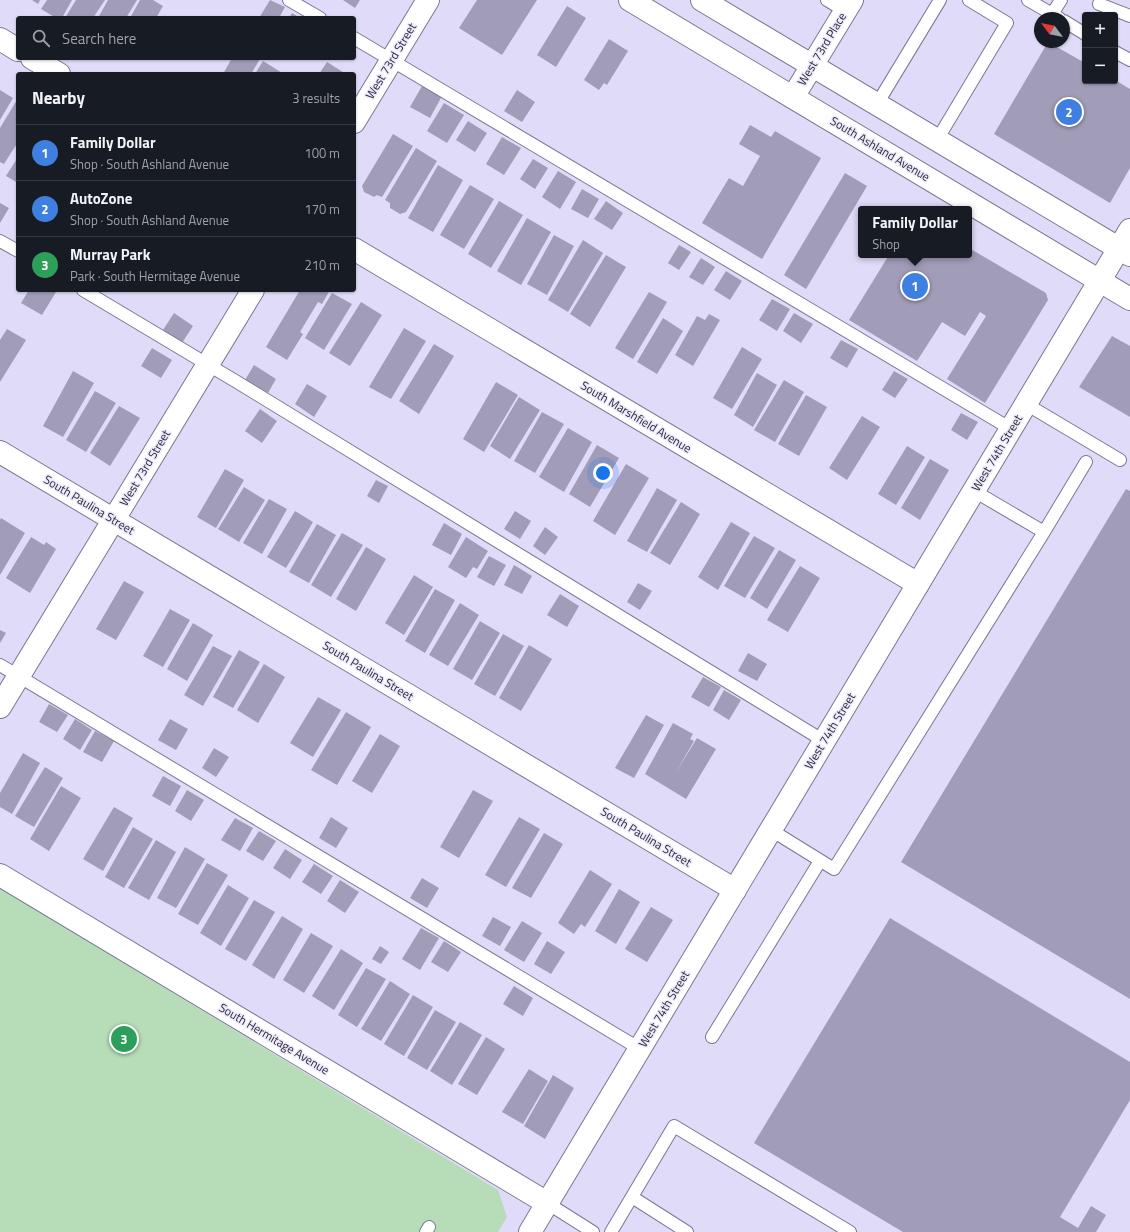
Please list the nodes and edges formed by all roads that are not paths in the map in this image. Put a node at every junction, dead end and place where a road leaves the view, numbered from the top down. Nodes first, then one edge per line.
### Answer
1 (290, 0) edge
2 (428, 0) edge
3 (630, 0) edge
4 (702, 0) edge
5 (940, 0) edge
6 (969, 0) edge
7 (1028, 0) edge
8 (1061, 0) edge
9 (841, 4) edge
10 (1099, 4) dead end
11 (1048, 12) edge
12 (1056, 12) edge
13 (317, 16) edge
14 (1130, 16) edge
15 (1070, 25) edge
16 (1082, 32) edge
17 (0, 39) edge
18 (356, 39) edge
19 (16, 49) edge
20 (1118, 54) edge
21 (35, 60) edge
22 (1130, 60) edge
23 (391, 61) junction
24 (812, 66) junction
25 (56, 72) edge
26 (793, 97) junction
27 (877, 104) junction
28 (356, 119) edge
29 (937, 140) junction
30 (1130, 230) edge
31 (0, 241) edge
32 (16, 250) edge
33 (356, 250) edge
34 (1124, 252) edge
35 (1100, 281) junction
36 (86, 292) edge
37 (251, 292) edge
38 (1130, 299) edge
39 (208, 364) junction
40 (1026, 404) junction
41 (1011, 429) junction
42 (0, 452) edge
43 (1120, 460) dead end
44 (1086, 462) dead end
45 (974, 491) junction
46 (114, 520) junction
47 (1044, 532) junction
48 (918, 584) junction
49 (0, 665) edge
50 (19, 676) junction
51 (0, 707) edge
52 (824, 741) junction
53 (771, 830) junction
54 (820, 861) junction
55 (0, 875) edge
56 (735, 890) junction
57 (712, 1037) dead end
58 (640, 1049) junction
59 (632, 1198) junction
60 (548, 1203) junction
61 (530, 1232) edge
62 (594, 1232) edge
63 (611, 1232) edge
64 (687, 1232) edge
65 (850, 1232) edge

1 - 13 lane
2 - 23 street, West 73rd Street
3 - 26 street, South Ashland Avenue
4 - 24 street
5 - 27 lane
6 - 29 lane
7 - 11 lane
8 - 12 lane
9 - 24 street, West 73rd Place
10 - 14 lane
15 - 16 lane
17 - 19 street
18 - 23 lane
20 - 22 lane
21 - 25 street
23 - 28 street, West 73rd Street
23 - 41 lane
24 - 26 street, West 73rd Place
24 - 27 street
26 - 35 street, South Ashland Avenue
27 - 29 street
29 - 34 street
30 - 34 street, West 74th Street
31 - 32 lane
33 - 48 street, South Marshfield Avenue
34 - 35 street, West 74th Street
35 - 38 street, South Ashland Avenue
35 - 40 street, West 74th Street
36 - 39 lane
37 - 39 street, West 73rd Street
39 - 46 street, West 73rd Street
39 - 52 lane
40 - 41 street, West 74th Street
40 - 43 lane
41 - 45 street, West 74th Street
42 - 46 street, South Paulina Street
44 - 47 lane
45 - 47 lane
45 - 48 street, West 74th Street
46 - 50 street, West 73rd Street
46 - 56 street, South Paulina Street
47 - 54 lane
48 - 52 street, West 74th Street
49 - 50 lane
50 - 51 street, West 73rd Street
50 - 58 lane
52 - 53 street, West 74th Street
53 - 54 lane
53 - 56 street, West 74th Street
54 - 57 lane
55 - 60 street, South Hermitage Avenue
56 - 58 street, West 74th Street
58 - 60 street, West 74th Street
59 - 63 lane
59 - 64 lane
59 - 65 lane
60 - 61 street, West 74th Street
60 - 62 lane

